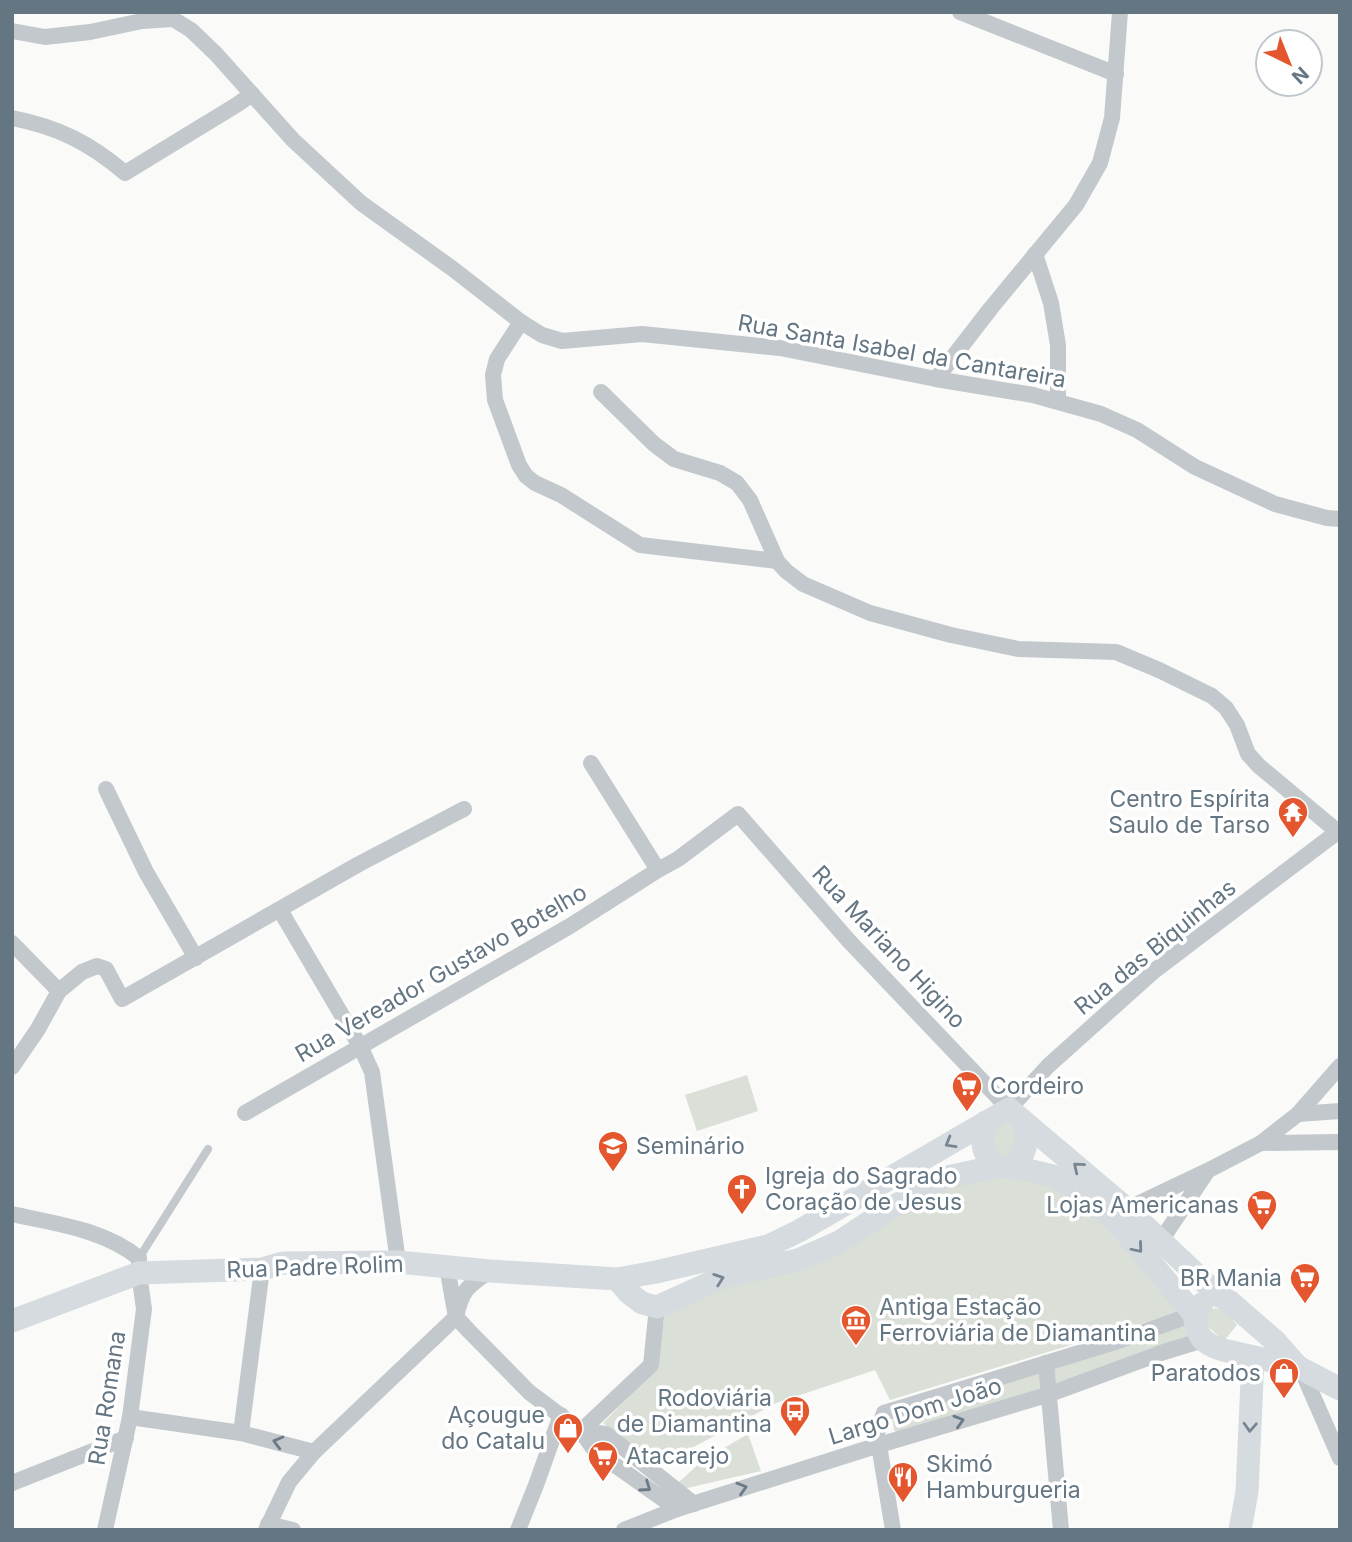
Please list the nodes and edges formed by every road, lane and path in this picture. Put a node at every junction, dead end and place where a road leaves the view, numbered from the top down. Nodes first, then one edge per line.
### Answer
1 (960, 12) edge
2 (1120, 12) edge
3 (172, 16) edge
4 (12, 31) edge
5 (1116, 74) junction
6 (252, 94) junction
7 (12, 118) edge
8 (1035, 254) junction
9 (521, 322) junction
10 (936, 379) junction
11 (601, 391) dead end
12 (1058, 401) junction
13 (1340, 519) edge
14 (777, 561) junction
15 (591, 763) dead end
16 (106, 789) dead end
17 (464, 809) dead end
18 (738, 814) joint
19 (1339, 831) edge
20 (658, 870) junction
21 (281, 910) junction
22 (12, 943) edge
23 (196, 958) junction
24 (59, 991) junction
25 (360, 1046) junction
26 (1340, 1066) edge
27 (12, 1067) edge
28 (1340, 1111) edge
29 (245, 1113) dead end
30 (1298, 1114) junction
31 (1016, 1116) junction
32 (986, 1122) junction
33 (1340, 1142) edge
34 (1261, 1143) junction
35 (208, 1149) dead end
36 (1004, 1167) junction
37 (1207, 1171) junction
38 (1127, 1209) junction
39 (12, 1214) edge
40 (1160, 1242) junction
41 (398, 1262) junction
42 (139, 1265) junction
43 (447, 1267) junction
44 (262, 1269) junction
45 (490, 1271) junction
46 (656, 1272) junction
47 (617, 1279) junction
48 (1219, 1295) junction
49 (661, 1305) junction
50 (1194, 1314) junction
51 (456, 1317) junction
52 (1247, 1318) junction
53 (12, 1321) edge
54 (1213, 1345) junction
55 (1253, 1359) junction
56 (1046, 1363) junction
57 (1300, 1369) junction
58 (1340, 1389) edge
59 (1050, 1394) junction
60 (561, 1415) junction
61 (130, 1416) junction
62 (581, 1431) junction
63 (242, 1433) junction
64 (126, 1438) junction
65 (879, 1445) junction
66 (314, 1452) junction
67 (1340, 1458) edge
68 (12, 1483) edge
69 (694, 1504) junction
70 (677, 1509) junction
71 (267, 1527) edge
72 (105, 1530) edge
73 (293, 1530) edge
74 (518, 1530) edge
75 (624, 1530) edge
76 (893, 1530) edge
77 (1061, 1530) edge
78 (1240, 1530) edge

1 - 5 street
2 - 5 street
3 - 4 street
3 - 6 street, Rua Santa Isabel da Cantareira
5 - 8 street
6 - 7 street
6 - 9 street, Rua Santa Isabel da Cantareira
8 - 10 street
8 - 12 street
9 - 10 street, Rua Santa Isabel da Cantareira
9 - 14 street
10 - 12 street, Rua Santa Isabel da Cantareira
11 - 14 street
12 - 13 street, Rua Santa Isabel da Cantareira
14 - 19 street
15 - 20 street
16 - 23 street
17 - 21 street
18 - 20 street, Rua Vereador Gustavo Botelho
18 - 31 street, Rua Mariano Higino
19 - 31 street, Rua das Biquinhas
20 - 25 street, Rua Vereador Gustavo Botelho
21 - 23 street
21 - 25 street
22 - 24 street
23 - 24 street
24 - 27 street
25 - 29 street, Rua Vereador Gustavo Botelho
25 - 41 street
26 - 30 street
28 - 30 street
30 - 34 street
31 - 32 street
31 - 36 street
38 -> 31 street
32 - 36 street
32 -> 46 street, Rua Padre Rolim
33 - 34 street
34 - 37 street
35 - 42 lane
49 -> 36 street
36 -> 50 street
37 - 38 street
37 - 40 street
38 - 40 street
39 - 42 street
40 - 48 street
41 - 43 street, Rua Padre Rolim
41 - 44 street, Rua Padre Rolim
42 - 44 street, Rua Padre Rolim
42 - 53 street, Rua Padre Rolim
42 - 61 street, Rua Romana
43 - 45 street, Rua Padre Rolim
43 - 51 street
44 - 63 street
45 - 47 street, Rua Padre Rolim
45 - 51 street
46 - 47 street, Rua Padre Rolim
46 - 49 street
47 - 49 street
48 - 50 street
48 - 52 street
49 - 62 street
50 - 54 street
50 - 56 street, Largo Dom João
51 - 60 street
51 - 66 street
52 - 54 street
52 - 57 street
54 - 55 street
54 - 59 street, Largo Dom João
55 - 57 street
55 -> 78 street
56 - 59 street
56 - 65 street, Largo Dom João
57 - 58 street
57 - 67 street
65 -> 59 street, Largo Dom João
59 - 77 street
60 - 62 street
60 - 74 street
61 - 63 street
61 - 64 street, Rua Romana
62 - 69 street
62 -> 70 street
66 -> 63 street
64 - 68 street
64 - 72 street, Rua Romana
69 -> 65 street, Largo Dom João
65 - 76 street
66 - 71 street
69 - 70 street, Largo Dom João
70 - 75 street, Largo Dom João
71 - 73 street

